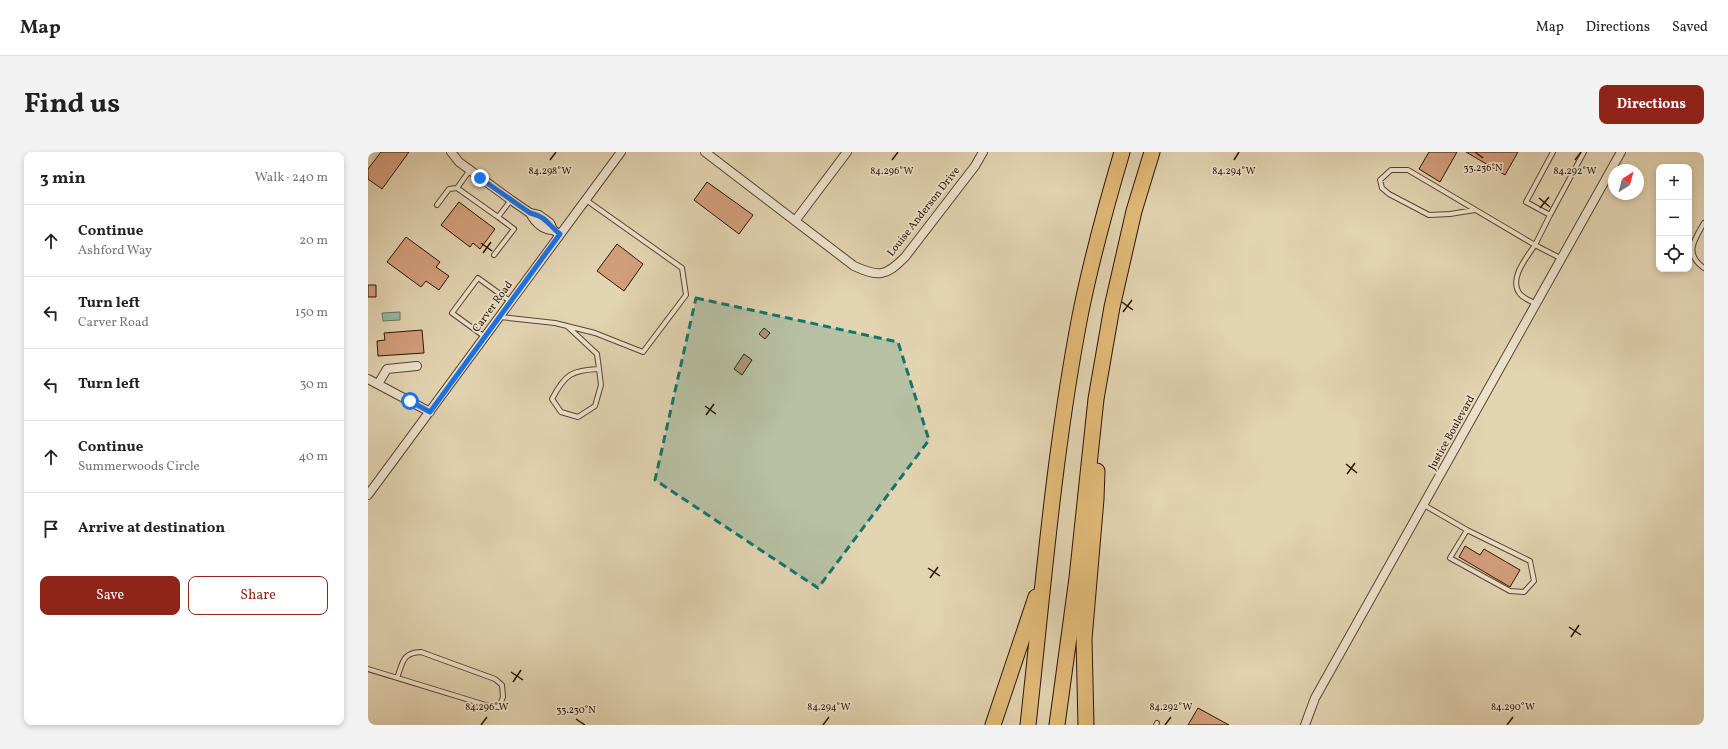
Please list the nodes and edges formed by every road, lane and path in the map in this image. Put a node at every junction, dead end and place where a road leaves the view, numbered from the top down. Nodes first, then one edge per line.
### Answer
1 (451, 152) edge
2 (621, 152) edge
3 (847, 152) edge
4 (983, 152) edge
5 (1122, 152) edge
6 (1152, 152) edge
7 (1553, 152) edge
8 (1584, 152) edge
9 (1621, 152) edge
10 (708, 153) edge
11 (470, 170) junction
12 (457, 188) junction
13 (511, 200) junction
14 (586, 200) junction
15 (437, 205) dead end
16 (1475, 210) junction
17 (1550, 215) junction
18 (498, 217) junction
19 (795, 221) junction
20 (1704, 223) edge
21 (556, 232) junction
22 (1534, 245) junction
23 (494, 255) dead end
24 (1562, 259) junction
25 (1704, 268) edge
26 (511, 302) junction
27 (1536, 304) junction
28 (500, 317) junction
29 (567, 326) junction
30 (485, 337) junction
31 (417, 366) dead end
32 (599, 369) junction
33 (368, 379) edge
34 (378, 384) junction
35 (1096, 399) junction
36 (430, 412) junction
37 (368, 495) edge
38 (1424, 506) junction
39 (1467, 530) junction
40 (1046, 562) junction
41 (368, 669) edge
42 (397, 678) junction
43 (993, 725) edge
44 (1028, 725) edge
45 (1057, 725) edge
46 (1086, 725) edge
47 (1305, 725) edge

1 - 11 street
2 - 14 street, Carver Road
3 - 19 street
4 - 19 street, Louise Anderson Drive
5 - 40 highway
6 - 35 highway
7 - 17 lane
8 - 17 lane
9 - 24 street, Justice Boulevard
10 - 19 street, Louise Anderson Drive
11 - 12 lane
11 - 13 street
12 - 15 lane
12 - 18 lane
13 - 18 lane
13 - 21 street
14 - 21 street, Carver Road
14 - 29 lane
16 - 16 lane
16 - 22 lane
17 - 22 lane
18 - 23 lane
20 - 25 lane
21 - 26 street, Carver Road
22 - 24 lane
22 - 27 lane
24 - 27 street, Justice Boulevard
26 - 28 street, Carver Road
26 - 30 lane
27 - 38 street, Justice Boulevard
28 - 29 lane
28 - 30 street, Carver Road
29 - 32 lane
30 - 36 street, Carver Road
31 - 34 street
32 - 32 lane
33 - 34 street
34 - 36 street
35 - 45 highway
35 - 46 highway
36 - 37 street, Carver Road
38 - 39 lane
38 - 47 street, Justice Boulevard
39 - 39 lane
40 - 43 highway
40 - 44 highway
41 - 42 lane
42 - 42 lane

